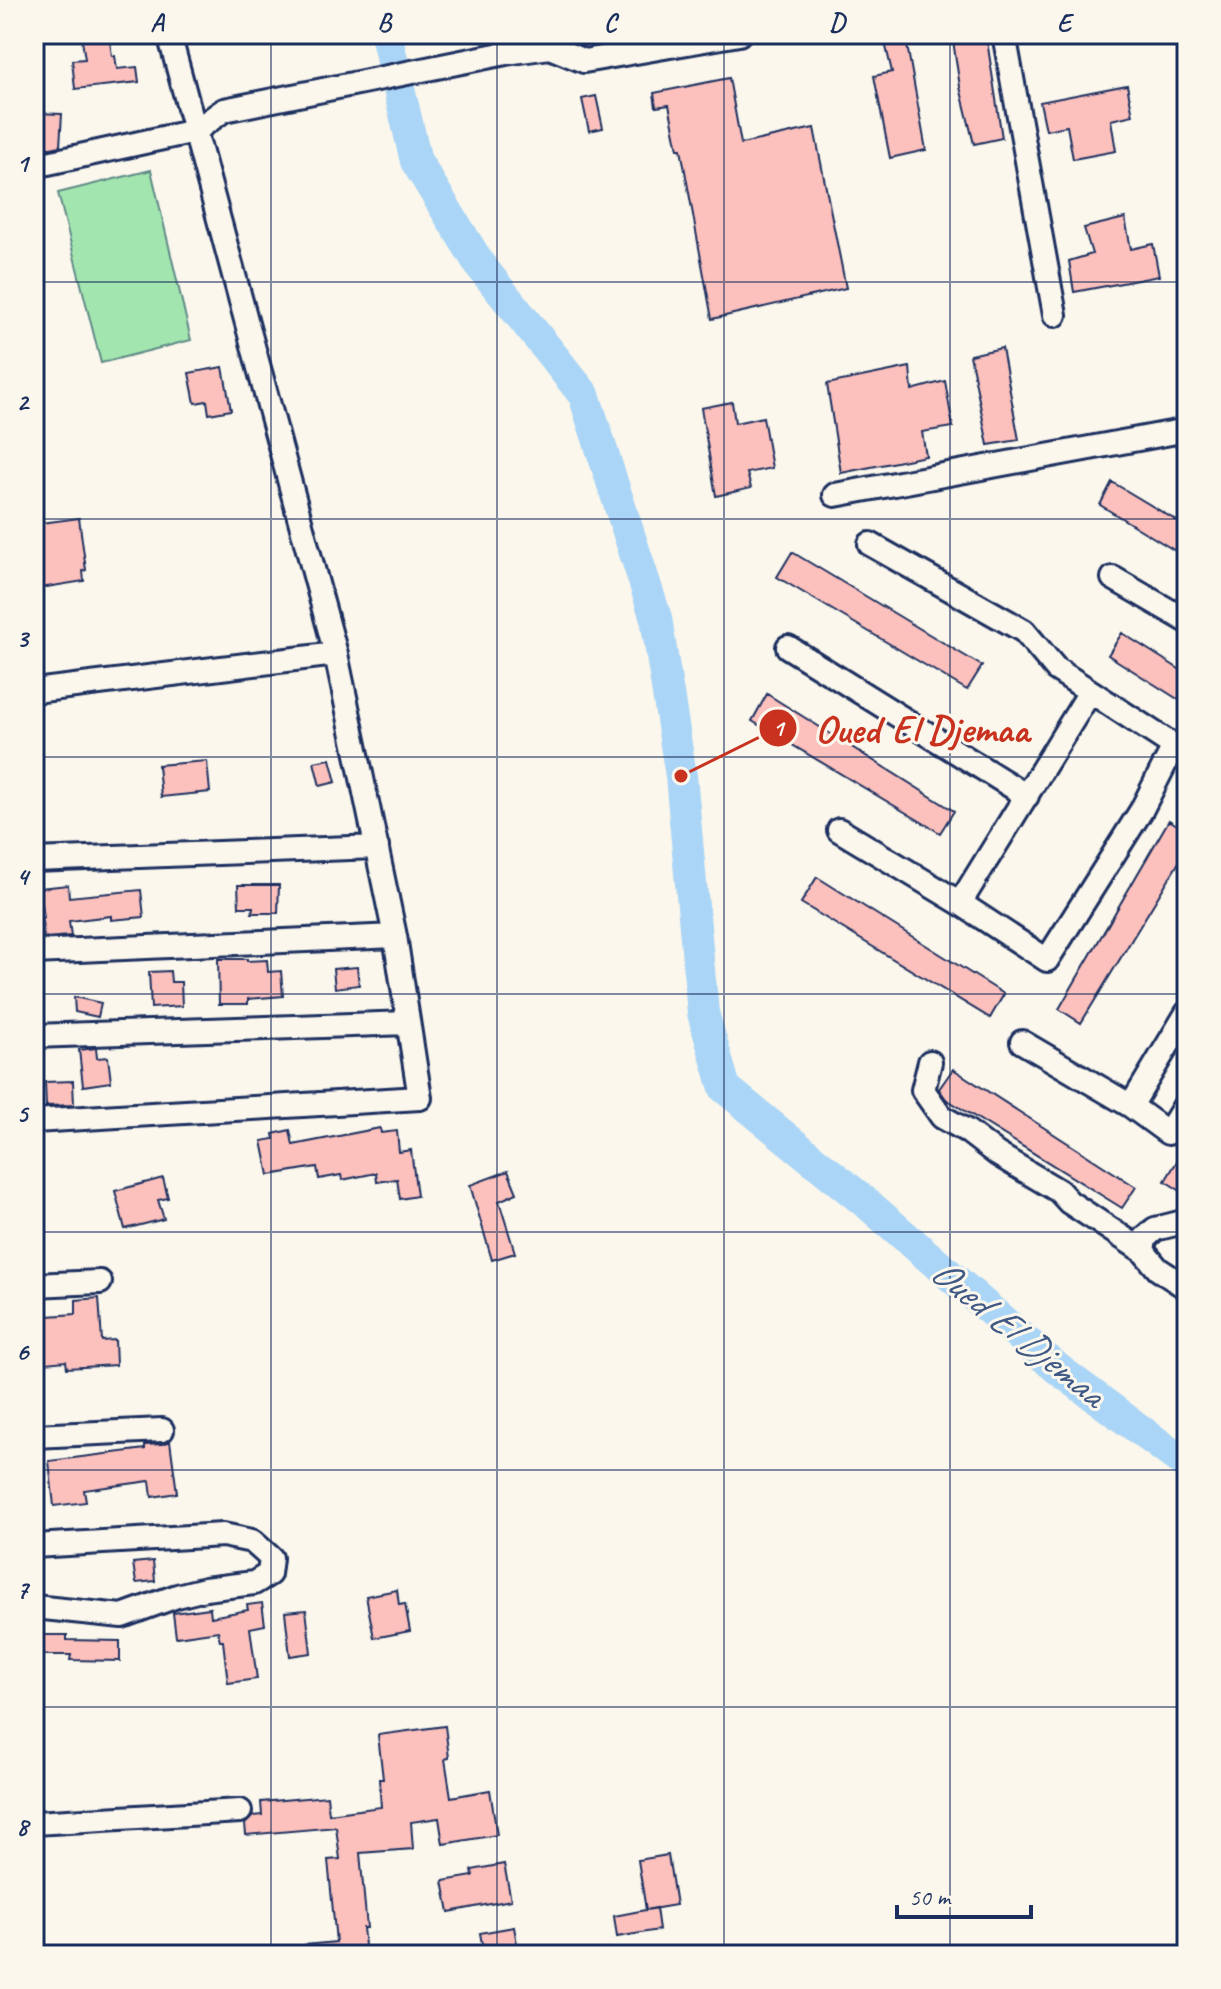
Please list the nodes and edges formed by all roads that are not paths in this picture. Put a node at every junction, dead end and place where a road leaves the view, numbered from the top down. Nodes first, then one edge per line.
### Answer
1 (169, 34) edge
2 (571, 34) edge
3 (739, 34) edge
4 (1004, 34) edge
5 (550, 47) junction
6 (195, 131) junction
7 (34, 166) edge
8 (1055, 315) dead end
9 (1187, 430) edge
10 (835, 495) dead end
11 (870, 544) dead end
12 (1113, 578) dead end
13 (1187, 621) edge
14 (788, 647) dead end
15 (336, 654) junction
16 (34, 691) edge
17 (1090, 692) junction
18 (1181, 749) edge
19 (1027, 796) junction
20 (839, 830) dead end
21 (377, 847) junction
22 (34, 860) edge
23 (960, 903) junction
24 (395, 936) junction
25 (34, 952) edge
26 (1187, 1013) edge
27 (408, 1023) junction
28 (34, 1036) edge
29 (1022, 1042) dead end
30 (930, 1062) dead end
31 (1187, 1102) edge
32 (1131, 1106) junction
33 (34, 1121) edge
34 (1187, 1221) edge
35 (1143, 1251) junction
36 (100, 1282) dead end
37 (34, 1285) edge
38 (1187, 1288) edge
39 (162, 1430) dead end
40 (34, 1436) edge
41 (34, 1546) edge
42 (34, 1607) edge
43 (240, 1811) dead end
44 (34, 1823) edge

1 - 6 street
2 - 5 street
3 - 5 street
4 - 8 street
5 - 6 street
6 - 7 street
6 - 15 street
9 - 10 street
11 - 17 street
12 - 13 street
14 - 19 street
15 - 16 street
15 - 21 street
17 - 18 street
17 - 19 street
18 - 23 street
19 - 23 street
20 - 23 street
21 - 22 street
21 - 24 street
24 - 25 street
24 - 27 street
26 - 32 street
27 - 28 street
27 - 33 street
29 - 32 street
30 - 35 street
31 - 32 street
34 - 35 street
35 - 38 street
36 - 37 street
39 - 40 street
41 - 42 street
43 - 44 street

